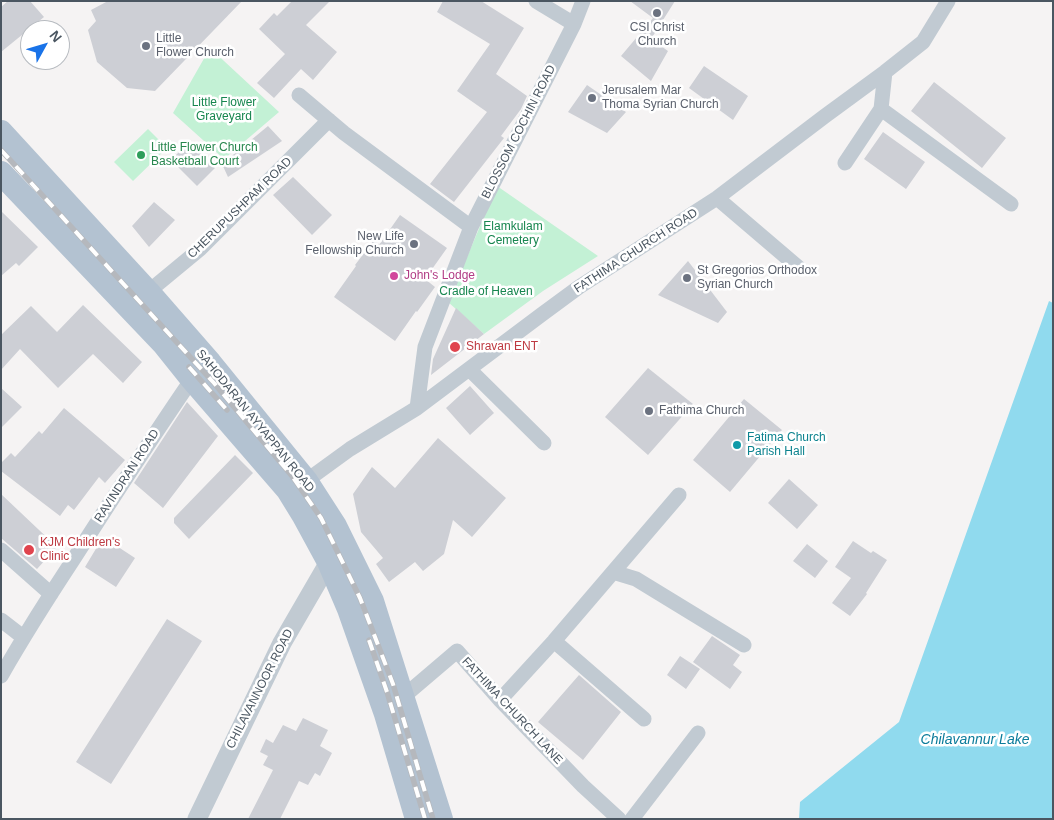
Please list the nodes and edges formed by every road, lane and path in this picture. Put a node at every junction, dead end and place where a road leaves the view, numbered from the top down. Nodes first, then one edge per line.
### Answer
1 (536, 1) edge
2 (583, 1) edge
3 (948, 1) edge
4 (574, 24) junction
5 (885, 72) junction
6 (299, 95) dead end
7 (881, 109) junction
8 (329, 120) junction
9 (1, 132) edge
10 (845, 163) dead end
11 (1, 173) edge
12 (718, 198) junction
13 (1011, 204) dead end
14 (471, 227) junction
15 (799, 268) dead end
16 (148, 292) junction
17 (469, 369) junction
18 (192, 379) junction
19 (417, 408) junction
20 (544, 443) dead end
21 (297, 485) junction
22 (679, 495) dead end
23 (1, 550) edge
24 (329, 562) junction
25 (613, 572) junction
26 (51, 594) junction
27 (1, 620) edge
28 (23, 637) junction
29 (554, 641) junction
30 (744, 645) dead end
31 (1, 676) edge
32 (404, 698) junction
33 (500, 700) junction
34 (644, 719) dead end
35 (698, 734) dead end
36 (197, 819) edge
37 (417, 819) edge
38 (441, 819) edge
39 (619, 819) edge
40 (632, 819) edge

1 - 4 street
2 - 4 street, BLOSSOM COCHIN ROAD
3 - 5 street, FATHIMA CHURCH ROAD
4 - 14 street, BLOSSOM COCHIN ROAD
5 - 7 street
5 - 12 street, FATHIMA CHURCH ROAD
6 - 8 street
7 - 10 street
7 - 13 street
8 - 14 street
8 - 16 street, CHERUPUSHPAM ROAD
9 - 16 main road, SAHODARAN AYYAPPAN ROAD
11 - 18 main road, SAHODARAN AYYAPPAN ROAD
12 - 15 street
12 - 17 street, FATHIMA CHURCH ROAD
14 - 19 street, BLOSSOM COCHIN ROAD
16 - 21 main road, SAHODARAN AYYAPPAN ROAD
17 - 19 street, FATHIMA CHURCH ROAD
17 - 20 street
18 - 21 main road, SAHODARAN AYYAPPAN ROAD
18 - 26 street, RAVINDRAN ROAD
19 - 21 street, FATHIMA CHURCH ROAD
21 - 24 main road, SAHODARAN AYYAPPAN ROAD
21 - 32 main road, SAHODARAN AYYAPPAN ROAD
22 - 25 street
23 - 26 street
24 - 36 street, CHILAVANNOOR ROAD
24 - 37 main road, SAHODARAN AYYAPPAN ROAD
25 - 29 street
25 - 30 street
26 - 28 street, RAVINDRAN ROAD
27 - 28 street
28 - 31 street, RAVINDRAN ROAD
29 - 33 street
29 - 34 street
32 - 33 street, FATHIMA CHURCH LANE
32 - 38 main road, SAHODARAN AYYAPPAN ROAD
33 - 39 street, FATHIMA CHURCH LANE
35 - 40 street

